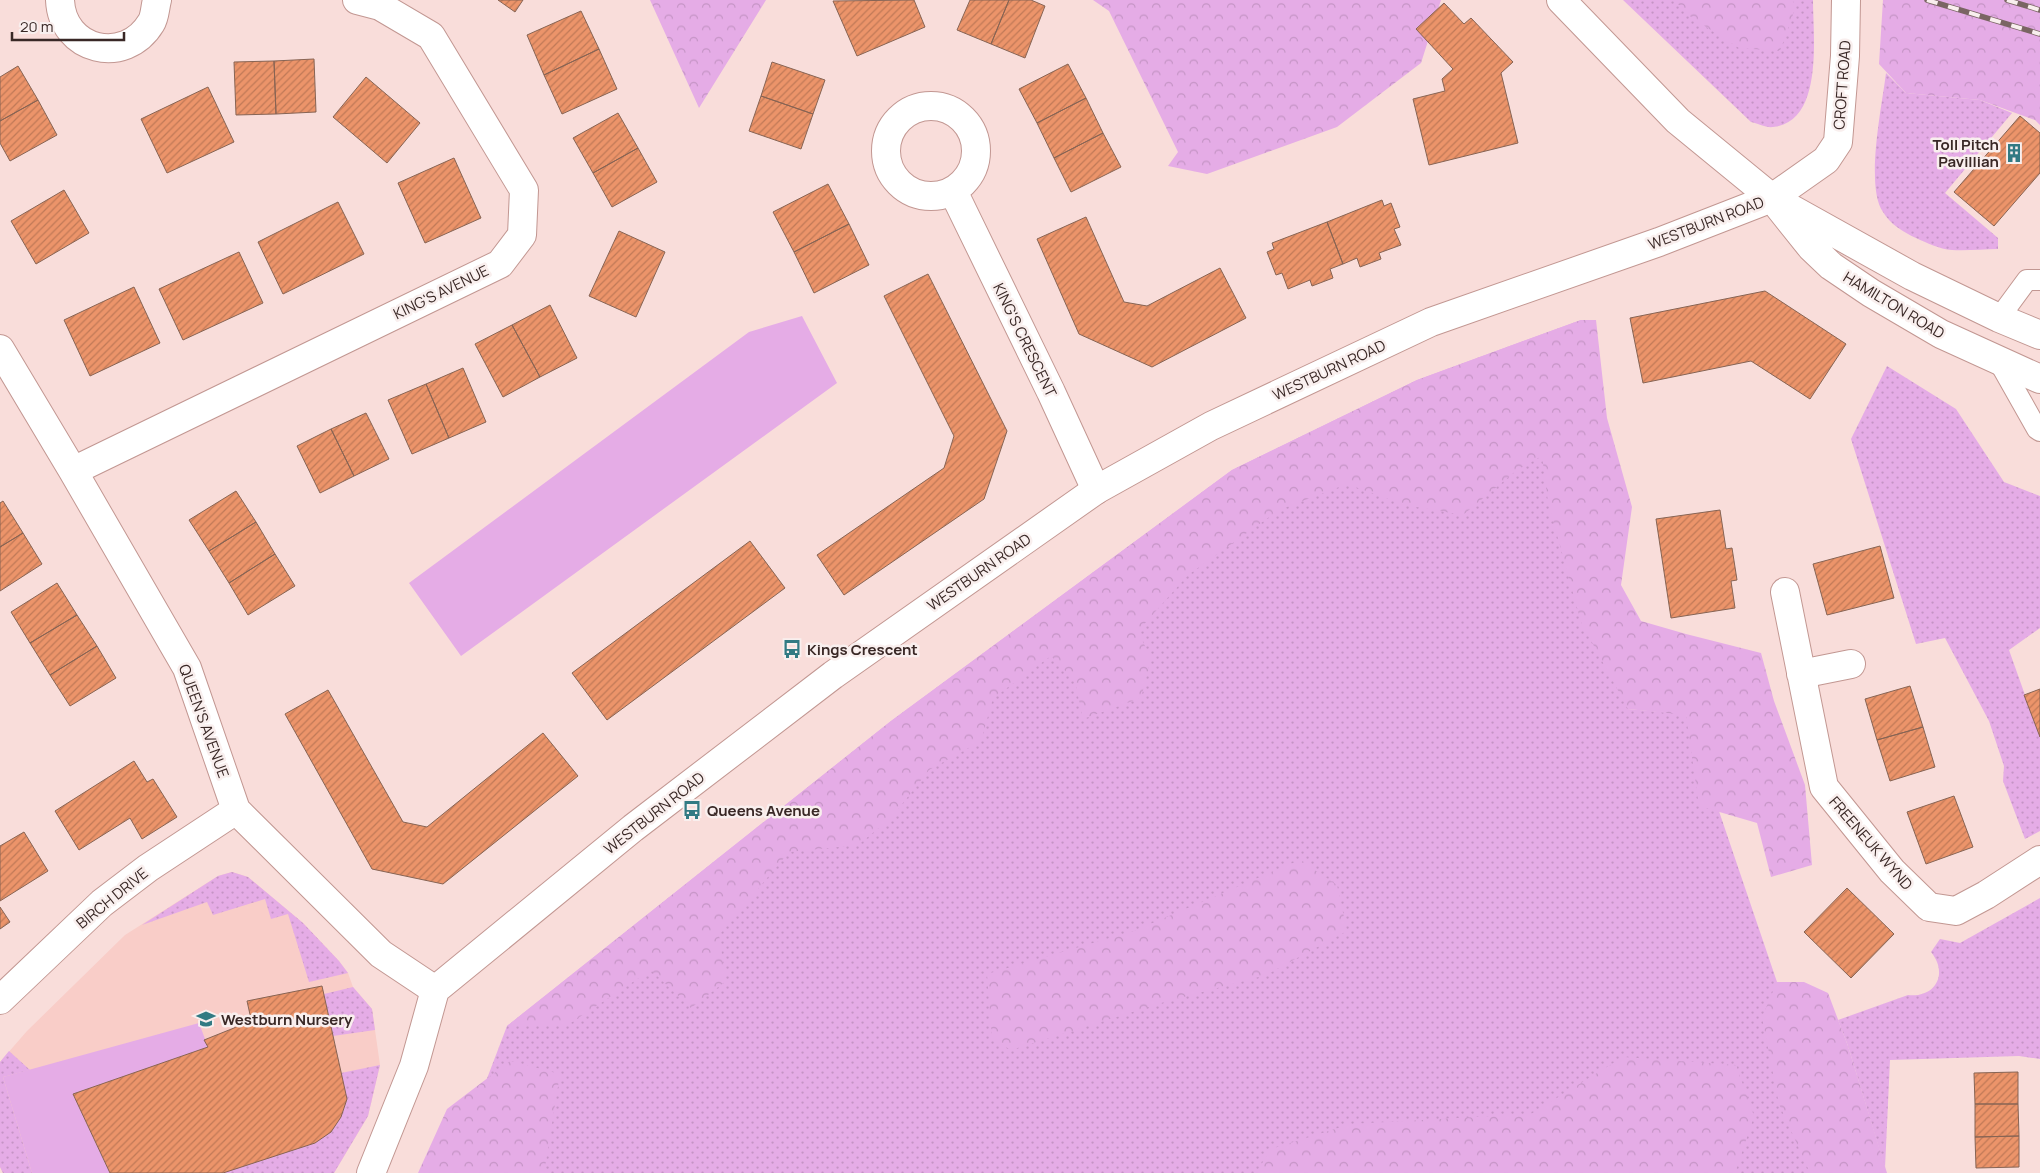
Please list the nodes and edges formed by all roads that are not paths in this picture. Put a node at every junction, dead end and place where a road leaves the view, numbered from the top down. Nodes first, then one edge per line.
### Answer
1 (60, 0) edge
2 (157, 0) edge
3 (357, 0) edge
4 (1561, 0) edge
5 (1846, 0) edge
6 (953, 191) dead end
7 (1772, 198) junction
8 (2040, 280) edge
9 (1999, 318) junction
10 (2040, 335) edge
11 (0, 349) edge
12 (1998, 360) junction
13 (2040, 379) edge
14 (2040, 431) edge
15 (73, 471) junction
16 (1096, 490) junction
17 (1785, 592) dead end
18 (1851, 664) dead end
19 (1801, 674) junction
20 (236, 810) junction
21 (2040, 860) edge
22 (436, 990) junction
23 (0, 1000) edge
24 (370, 1173) edge

1 - 2 street
3 - 15 street, KING'S AVENUE
4 - 7 street, HAMILTON ROAD
5 - 7 street, CROFT ROAD
6 - 16 street, KING'S CRESCENT
7 - 9 street, HAMILTON ROAD
7 - 12 street, HAMILTON ROAD
7 - 16 street, WESTBURN ROAD
8 - 9 lane
9 - 10 street, HAMILTON ROAD
11 - 15 street, QUEEN'S AVENUE
12 - 13 street, HAMILTON ROAD
12 - 14 lane
15 - 20 street, QUEEN'S AVENUE
16 - 22 street, WESTBURN ROAD
17 - 19 street, FREENEUK WYND
18 - 19 street
19 - 21 street, FREENEUK WYND
20 - 22 street, QUEEN'S AVENUE
20 - 23 street, BIRCH DRIVE
22 - 24 street

